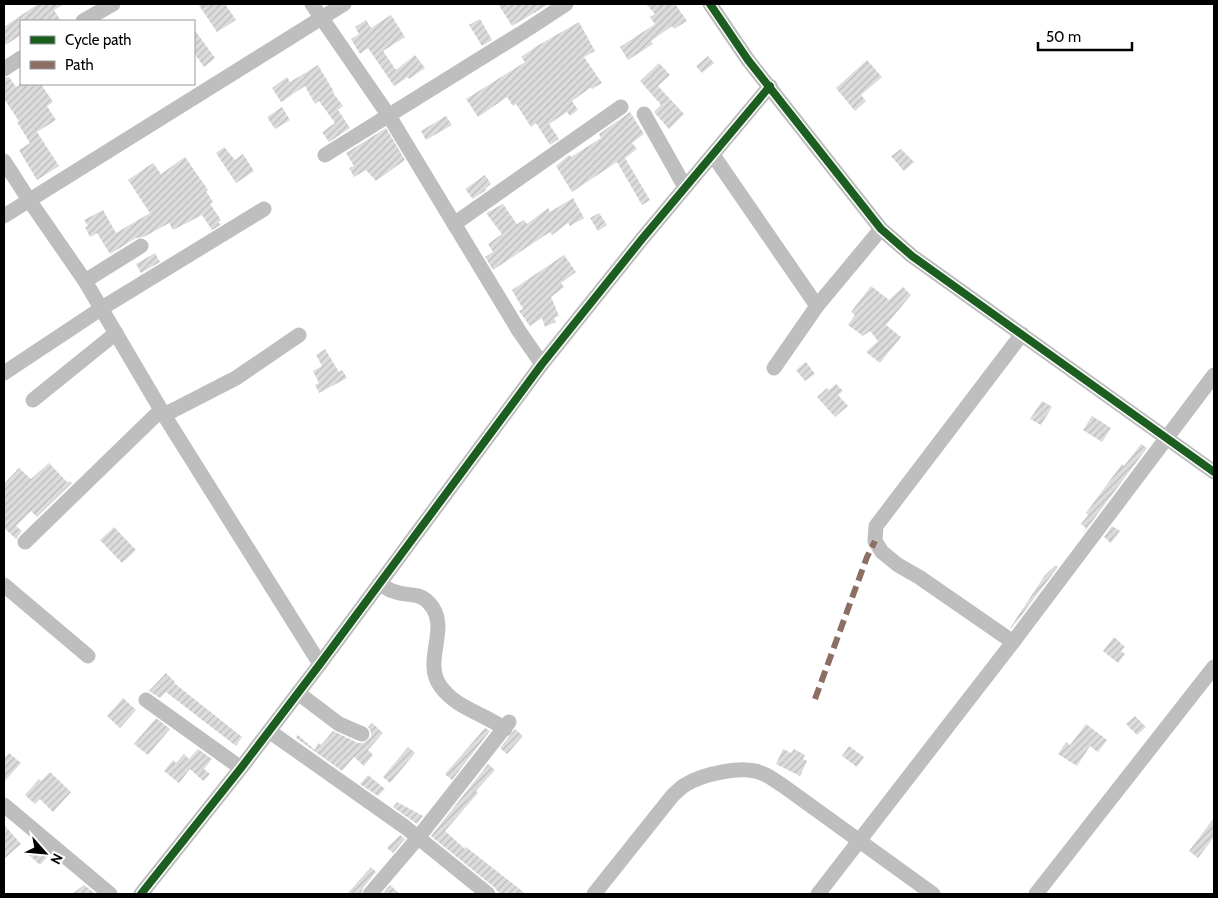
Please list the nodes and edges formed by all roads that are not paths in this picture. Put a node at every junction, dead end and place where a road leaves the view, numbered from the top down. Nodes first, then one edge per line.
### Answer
1 (113, 4) edge
2 (312, 4) edge
3 (344, 4) edge
4 (566, 4) edge
5 (710, 4) edge
6 (322, 18) junction
7 (86, 20) edge
8 (20, 59) edge
9 (4, 69) edge
10 (770, 86) junction
11 (621, 107) dead end
12 (644, 114) dead end
13 (389, 116) junction
14 (713, 155) junction
15 (325, 156) dead end
16 (4, 161) edge
17 (685, 187) junction
18 (29, 200) junction
19 (264, 209) dead end
20 (4, 216) edge
21 (454, 224) junction
22 (882, 229) junction
23 (141, 246) dead end
24 (85, 280) junction
25 (817, 306) junction
26 (102, 308) junction
27 (116, 333) junction
28 (1022, 334) junction
29 (299, 335) dead end
30 (542, 364) junction
31 (774, 368) dead end
32 (4, 373) edge
33 (1214, 375) edge
34 (33, 400) dead end
35 (162, 412) junction
36 (1166, 439) junction
37 (1214, 472) edge
38 (24, 542) dead end
39 (379, 584) junction
40 (4, 585) edge
41 (1013, 642) junction
42 (88, 656) dead end
43 (320, 664) junction
44 (1214, 667) edge
45 (298, 693) junction
46 (146, 700) dead end
47 (269, 731) junction
48 (362, 734) dead end
49 (241, 768) junction
50 (4, 805) edge
51 (417, 839) junction
52 (858, 841) junction
53 (110, 894) edge
54 (141, 894) edge
55 (370, 894) edge
56 (488, 894) edge
57 (594, 894) edge
58 (818, 894) edge
59 (933, 894) edge
60 (1036, 894) edge

1 - 7 street
2 - 6 street
3 - 6 street
4 - 13 street
5 - 10 street
6 - 13 street
6 - 18 street
8 - 9 street
10 - 14 street
10 - 22 street
11 - 21 street
12 - 17 street
13 - 15 street
13 - 21 street
14 - 17 street
14 - 25 street
16 - 18 street
17 - 30 street
18 - 20 street
18 - 24 street
19 - 26 street
21 - 30 street
22 - 25 street
22 - 28 street
23 - 24 street
24 - 26 street
25 - 31 street
26 - 27 street
26 - 32 street
27 - 34 street
27 - 35 street
28 - 36 street
28 - 41 street
29 - 35 street
30 - 39 street
33 - 36 street
35 - 38 street
35 - 43 street
36 - 37 street
36 - 41 street
39 - 43 street
39 - 51 street
40 - 42 street
41 - 52 street
43 - 45 street
44 - 60 street
45 - 47 street
45 - 48 street
46 - 49 street
47 - 49 street
47 - 51 street
49 - 54 street
50 - 53 street
51 - 55 street
51 - 56 street
52 - 57 street
52 - 58 street
52 - 59 street

